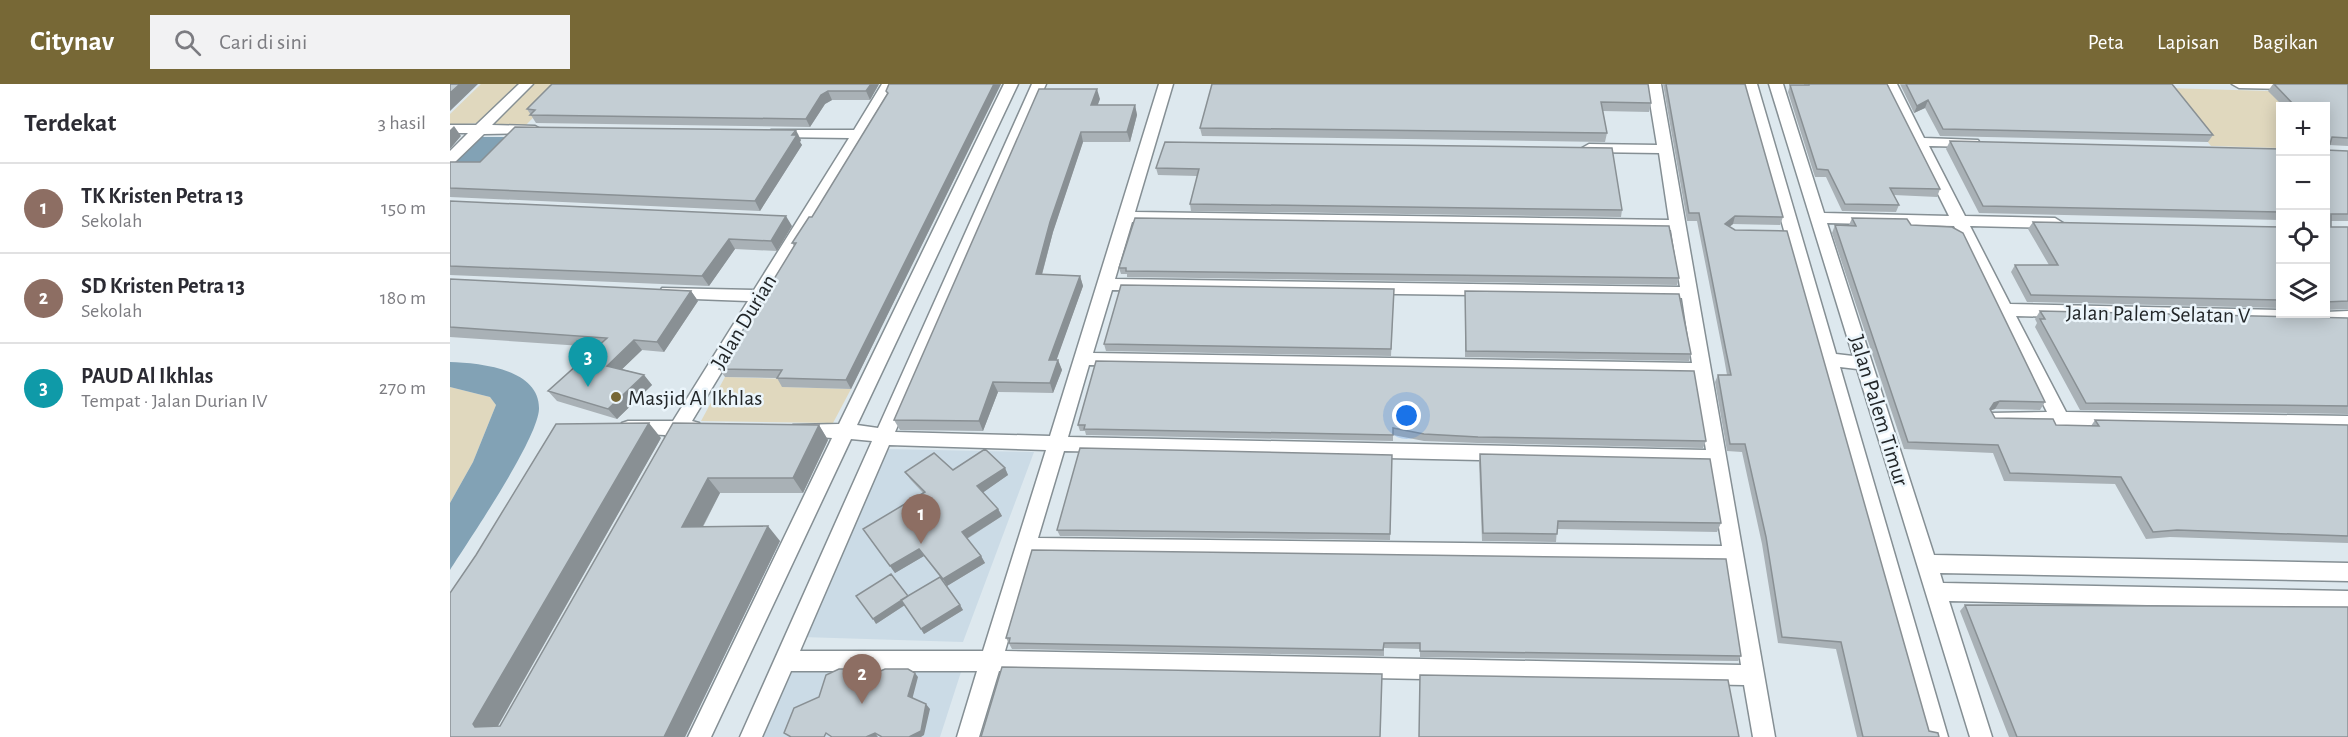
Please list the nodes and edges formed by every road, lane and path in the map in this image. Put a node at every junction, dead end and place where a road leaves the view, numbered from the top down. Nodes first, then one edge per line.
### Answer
1 (526, 84) edge
2 (889, 84) edge
3 (1011, 84) edge
4 (1039, 84) edge
5 (1166, 84) edge
6 (1654, 84) edge
7 (1750, 84) edge
8 (1776, 84) edge
9 (1890, 84) edge
10 (2239, 84) edge
11 (2304, 85) edge
12 (450, 129) edge
13 (479, 129) junction
14 (550, 130) edge
15 (764, 133) edge
16 (858, 134) junction
17 (1919, 142) junction
18 (1989, 144) edge
19 (1571, 148) edge
20 (1665, 149) junction
21 (450, 159) edge
22 (1126, 217) junction
23 (1820, 218) junction
24 (1959, 222) junction
25 (2066, 223) edge
26 (1678, 225) junction
27 (1773, 232) edge
28 (1793, 232) junction
29 (1106, 284) junction
30 (652, 291) edge
31 (1689, 293) junction
32 (759, 296) junction
33 (2004, 310) junction
34 (2348, 317) edge
35 (1083, 359) junction
36 (1830, 360) junction
37 (1866, 364) junction
38 (1702, 369) junction
39 (2059, 417) junction
40 (1996, 418) edge
41 (2348, 423) edge
42 (610, 428) edge
43 (679, 428) junction
44 (713, 428) edge
45 (780, 429) edge
46 (845, 431) junction
47 (883, 437) junction
48 (1057, 443) junction
49 (662, 458) edge
50 (1717, 458) junction
51 (1026, 546) junction
52 (1733, 555) junction
53 (1928, 564) junction
54 (2348, 572) edge
55 (1936, 592) junction
56 (2348, 600) edge
57 (784, 661) junction
58 (991, 661) junction
59 (1753, 675) junction
60 (699, 737) edge
61 (751, 737) edge
62 (968, 737) edge
63 (1764, 737) edge
64 (1937, 737) edge
65 (1981, 737) edge

1 - 13 street
2 - 16 street, Jalan Durian
3 - 46 street
4 - 47 street
5 - 22 street
6 - 20 street
7 - 28 street, Jalan Palem Timur
8 - 23 street, Jalan Palem Timur
9 - 17 street
10 - 11 street
12 - 13 street
13 - 14 street
13 - 21 street
15 - 16 street
16 - 32 street, Jalan Durian
17 - 18 street
17 - 24 street
19 - 20 street
20 - 26 street
22 - 26 street
22 - 29 street
23 - 24 street
23 - 37 street, Jalan Palem Timur
24 - 25 street
24 - 33 street
26 - 31 street
27 - 28 street
28 - 36 street, Jalan Palem Timur
29 - 31 street
29 - 35 street
30 - 32 street
31 - 38 street
32 - 43 street, Jalan Durian
33 - 34 street, Jalan Palem Selatan V
33 - 39 street
35 - 38 street
35 - 48 street
36 - 37 street
36 - 64 street, Jalan Palem Timur
37 - 53 street, Jalan Palem Timur
38 - 50 street
39 - 40 street
39 - 41 street
42 - 43 street
43 - 44 street
43 - 49 street, Jalan Durian
45 - 46 street
46 - 47 street
46 - 60 street
47 - 48 street
47 - 57 street
48 - 50 street
48 - 51 street
50 - 52 street
51 - 52 street
51 - 58 street
52 - 59 street
53 - 54 street
53 - 55 street, Jalan Palem Timur
55 - 56 street
55 - 65 street, Jalan Palem Timur
57 - 58 street
57 - 61 street
58 - 59 street
58 - 62 street
59 - 63 street

